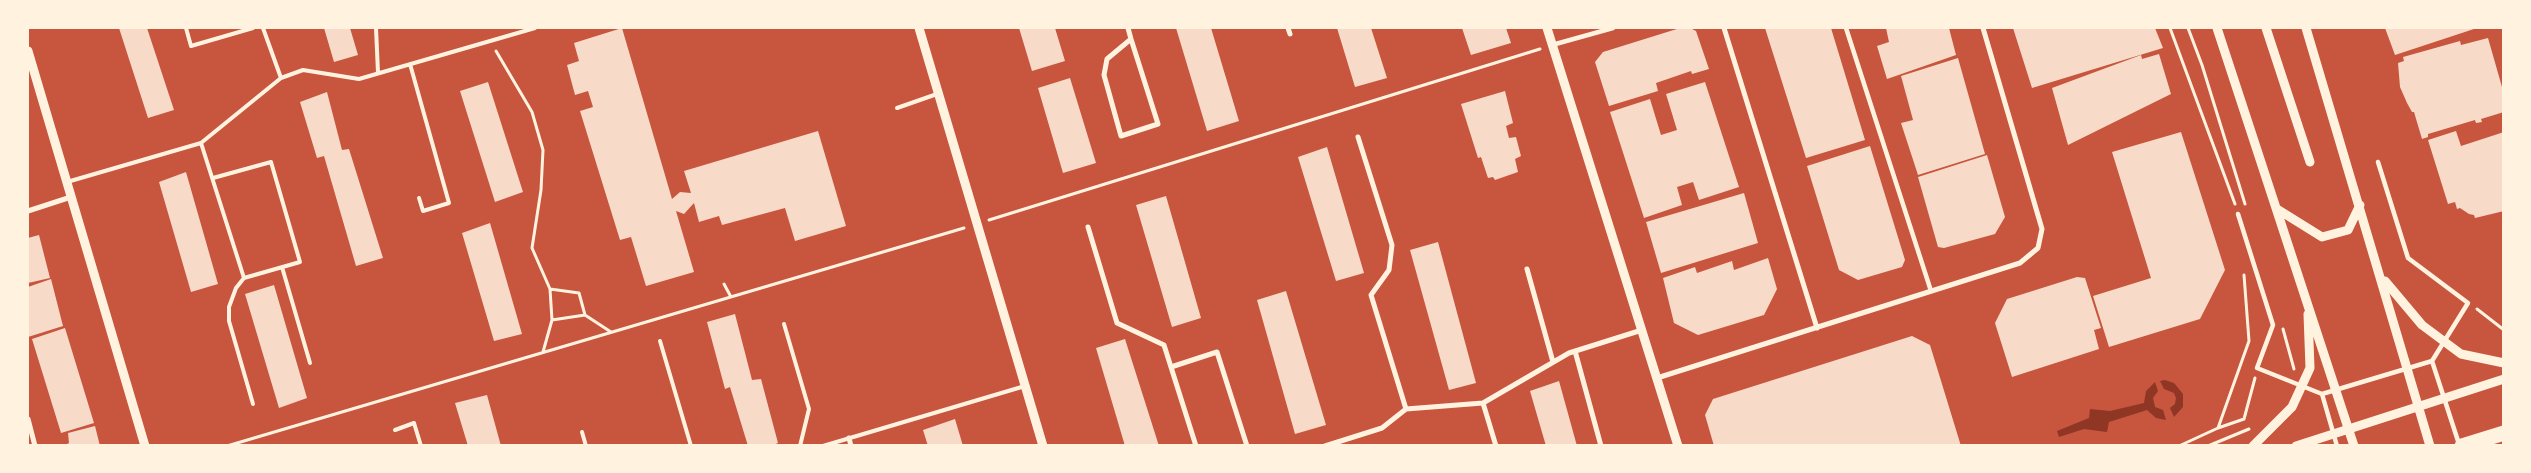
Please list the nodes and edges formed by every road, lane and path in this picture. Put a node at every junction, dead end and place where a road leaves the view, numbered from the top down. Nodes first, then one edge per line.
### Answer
1 (186, 28) edge
2 (253, 28) edge
3 (263, 28) edge
4 (376, 28) edge
5 (535, 28) edge
6 (919, 28) edge
7 (1128, 28) edge
8 (1288, 28) edge
9 (1547, 28) edge
10 (1613, 28) edge
11 (1724, 28) edge
12 (1846, 28) edge
13 (1983, 28) edge
14 (2170, 28) edge
15 (2217, 28) edge
16 (2266, 28) edge
17 (2306, 28) edge
18 (1290, 34) dead end
19 (1131, 39) junction
20 (490, 41) junction
21 (1552, 45) junction
22 (28, 51) edge
23 (410, 64) junction
24 (378, 73) junction
25 (281, 78) junction
26 (939, 94) junction
27 (897, 108) dead end
28 (1358, 137) dead end
29 (201, 143) junction
30 (2310, 162) dead end
31 (2378, 162) dead end
32 (213, 178) junction
33 (66, 182) junction
34 (71, 197) junction
35 (419, 198) dead end
36 (2360, 205) junction
37 (2277, 210) junction
38 (28, 211) edge
39 (2238, 214) joint
40 (977, 224) junction
41 (1088, 227) dead end
42 (282, 267) junction
43 (1528, 269) dead end
44 (2243, 273) dead end
45 (244, 278) junction
46 (2382, 278) junction
47 (724, 284) dead end
48 (550, 289) junction
49 (1931, 291) junction
50 (731, 297) junction
51 (2308, 303) junction
52 (2468, 303) junction
53 (585, 315) junction
54 (552, 320) junction
55 (784, 324) dead end
56 (1817, 328) junction
57 (1642, 330) junction
58 (2504, 330) edge
59 (611, 332) junction
60 (660, 341) dead end
61 (1575, 351) junction
62 (543, 352) junction
63 (2432, 361) junction
64 (1553, 362) junction
65 (310, 363) dead end
66 (2504, 363) edge
67 (1171, 367) junction
68 (2257, 368) junction
69 (1657, 378) junction
70 (2504, 379) edge
71 (1025, 386) junction
72 (2322, 394) junction
73 (1483, 402) junction
74 (253, 404) dead end
75 (2417, 406) junction
76 (1406, 409) junction
77 (28, 419) edge
78 (2218, 428) junction
79 (2348, 428) junction
80 (395, 430) dead end
81 (29, 432) edge
82 (582, 432) dead end
83 (2504, 433) edge
84 (849, 438) junction
85 (36, 446) edge
86 (145, 446) edge
87 (227, 446) edge
88 (421, 446) edge
89 (586, 446) edge
90 (691, 446) edge
91 (800, 446) edge
92 (823, 446) edge
93 (851, 446) edge
94 (1043, 446) edge
95 (1196, 446) edge
96 (1247, 446) edge
97 (1325, 446) edge
98 (1496, 446) edge
99 (1601, 446) edge
100 (1678, 446) edge
101 (2133, 446) edge
102 (2150, 446) edge
103 (2179, 446) edge
104 (2253, 446) edge
105 (2296, 446) edge
106 (2337, 446) edge
107 (2354, 446) edge
108 (2430, 446) edge
109 (2461, 446) edge

1 - 2 lane
3 - 25 lane
4 - 24 lane
5 - 20 lane
6 - 26 street
7 - 19 street
8 - 18 street
9 - 21 street
10 - 21 street
11 - 56 street
12 - 49 street
13 - 49 street
14 - 39 path
15 - 37 street
16 - 30 street
17 - 36 street
19 - 19 street
20 - 23 lane
20 - 48 path
21 - 40 path
21 - 57 street
22 - 33 street
23 - 24 lane
23 - 35 lane
24 - 25 lane
25 - 29 lane
26 - 27 lane
26 - 40 street
28 - 76 street
29 - 32 lane
29 - 33 lane
31 - 52 street
32 - 42 lane
32 - 45 lane
33 - 34 street
34 - 38 street
34 - 86 street
36 - 37 street
36 - 46 street
37 - 51 street
39 - 68 street
40 - 50 path
40 - 71 street
41 - 67 street
42 - 45 lane
42 - 65 lane
43 - 64 street
44 - 78 path
45 - 74 lane
46 - 66 street
46 - 75 street
47 - 50 path
48 - 53 path
48 - 54 path
49 - 56 street
50 - 59 path
51 - 79 street
51 - 104 street
52 - 58 path
52 - 63 street
53 - 54 path
53 - 59 path
54 - 62 path
55 - 91 lane
56 - 69 street
57 - 61 street
57 - 69 street
59 - 62 path
60 - 90 lane
61 - 64 street
61 - 99 street
62 - 87 path
63 - 72 street
63 - 109 street
64 - 73 street
67 - 95 street
67 - 96 street
68 - 72 street
68 - 78 path
69 - 100 street
70 - 75 street
71 - 84 lane
71 - 94 street
72 - 106 street
73 - 76 street
73 - 98 street
75 - 79 street
75 - 108 street
76 - 97 street
77 - 81 street
78 - 103 path
79 - 105 street
79 - 107 street
80 - 88 lane
81 - 85 street
82 - 89 lane
83 - 109 highway
84 - 92 lane
84 - 93 street
101 - 102 path

